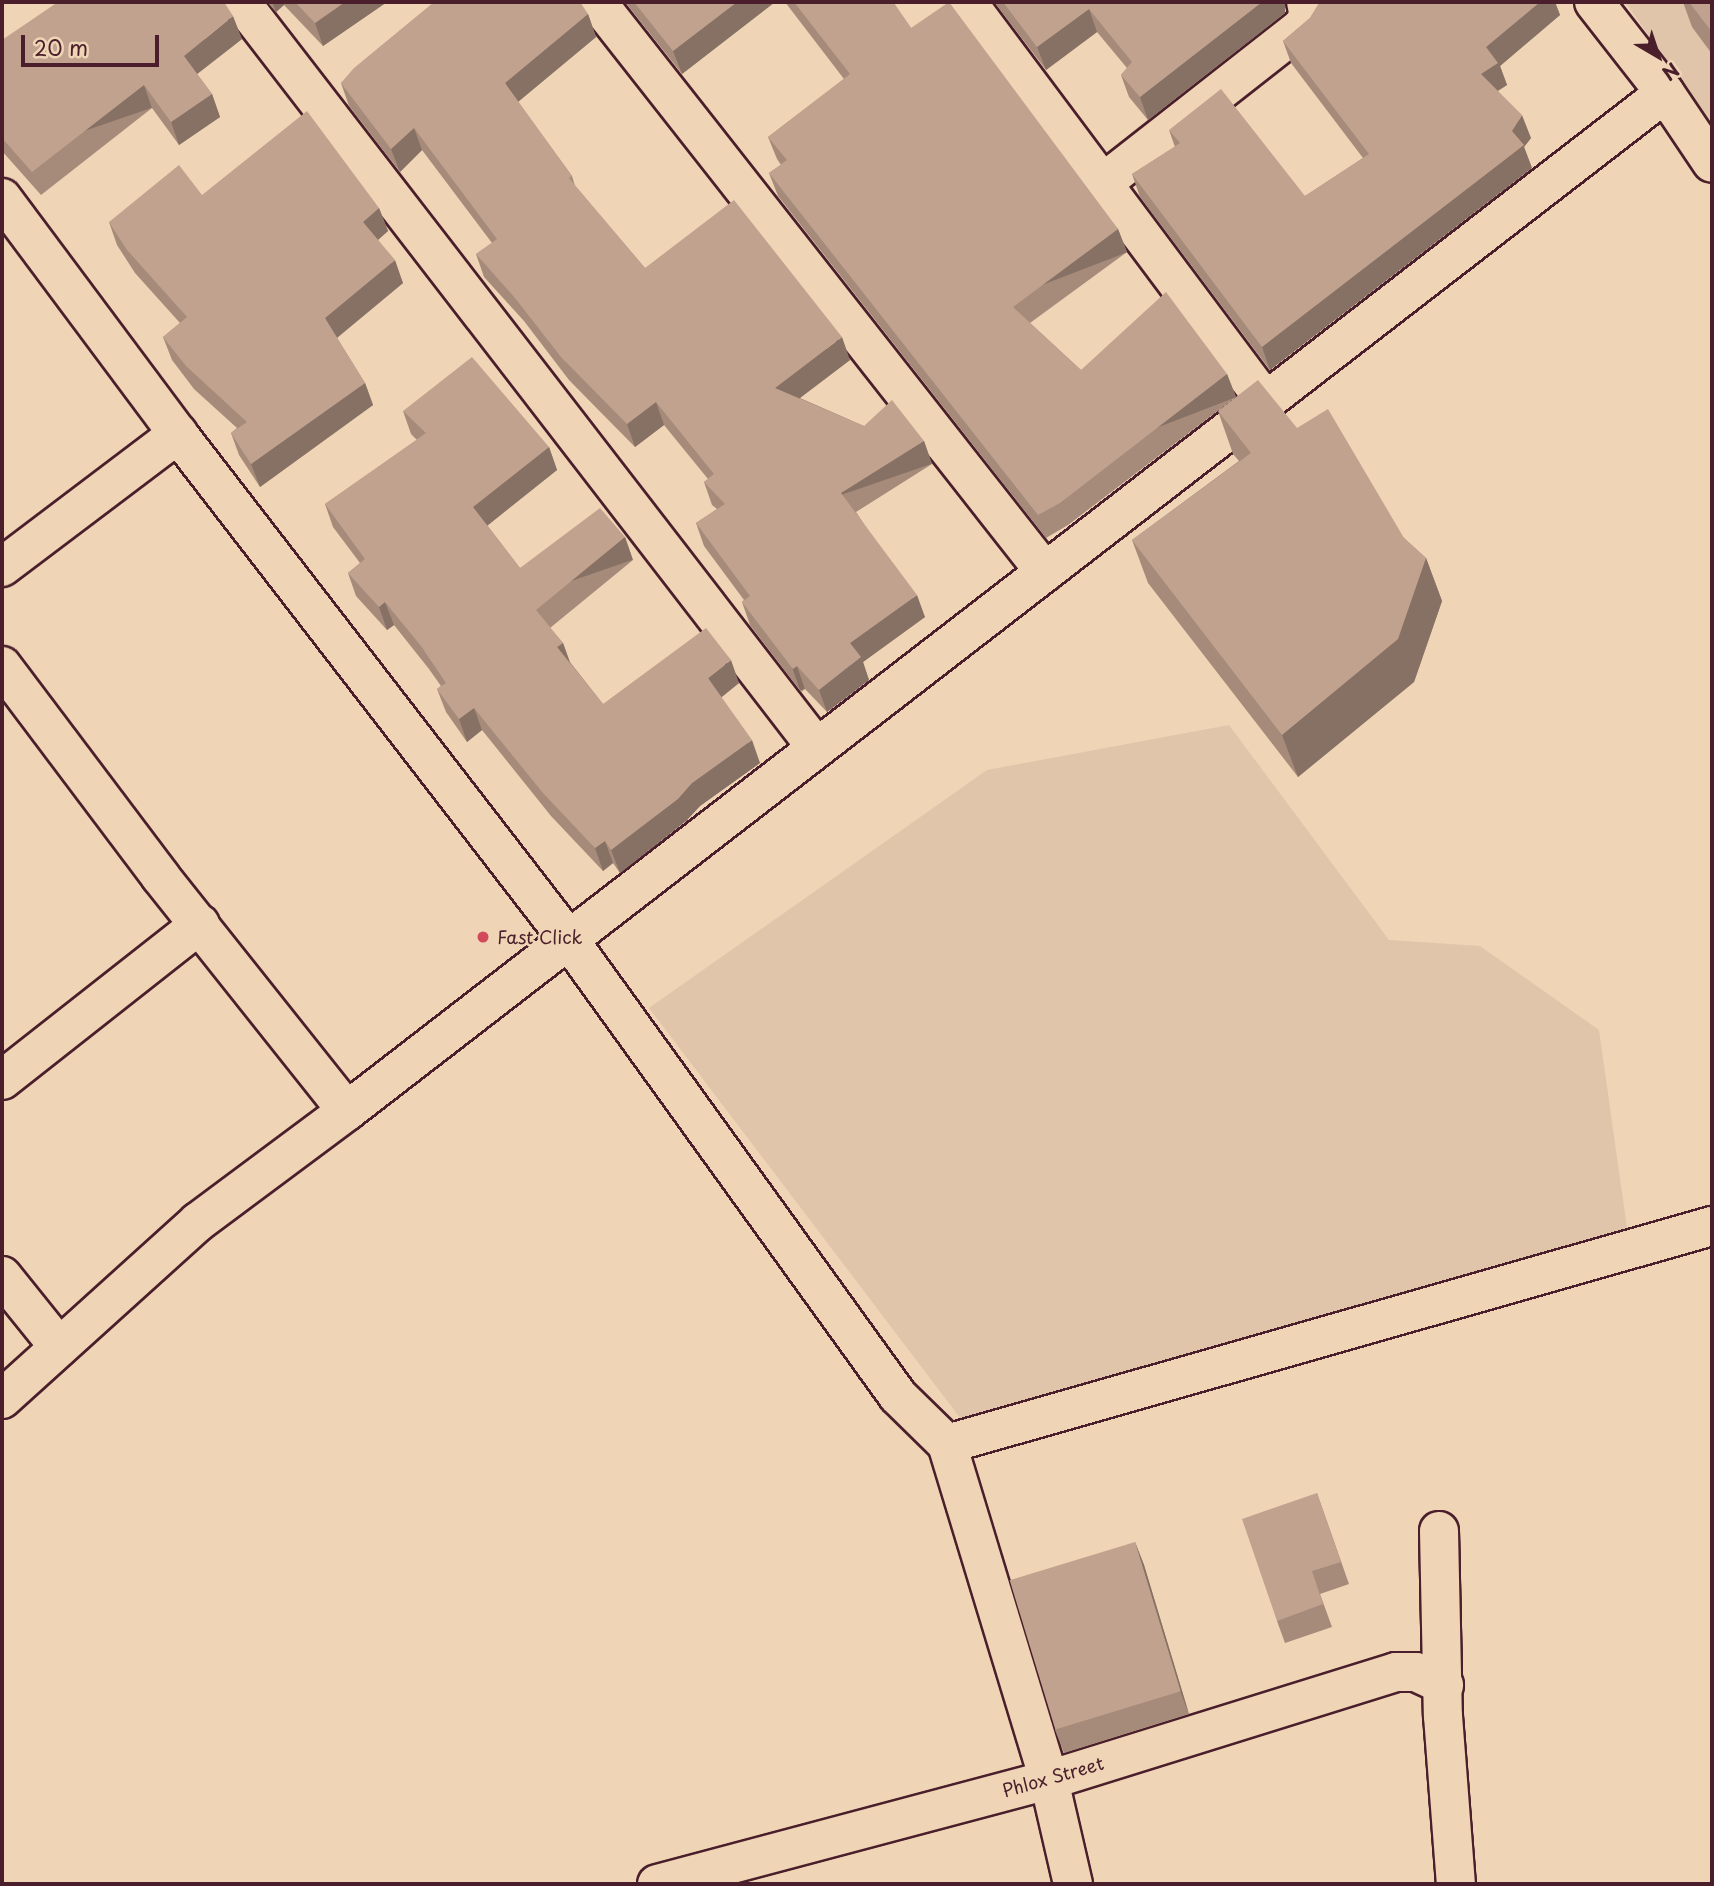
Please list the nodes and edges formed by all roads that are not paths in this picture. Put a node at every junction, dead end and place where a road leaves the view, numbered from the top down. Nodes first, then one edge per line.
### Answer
1 (241, 2) edge
2 (597, 2) edge
3 (967, 2) edge
4 (1306, 2) edge
5 (1594, 2) edge
6 (1665, 93) junction
7 (1712, 163) edge
8 (1103, 183) junction
9 (2, 198) edge
10 (1266, 401) junction
11 (178, 434) junction
12 (2, 567) edge
13 (1045, 572) junction
14 (2, 666) edge
15 (817, 748) junction
16 (200, 924) junction
17 (569, 940) junction
18 (2, 1080) edge
19 (347, 1111) junction
20 (1712, 1226) edge
21 (2, 1276) edge
22 (59, 1348) junction
23 (2, 1399) edge
24 (947, 1444) junction
25 (1439, 1531) dead end
26 (1444, 1685) junction
27 (1049, 1780) junction
28 (657, 1884) edge
29 (1073, 1884) edge
30 (1456, 1884) edge

1 - 15 street
2 - 13 street
3 - 8 street
4 - 8 street
5 - 6 street
6 - 7 street
6 - 10 street
8 - 10 street
9 - 11 street
10 - 13 street
11 - 12 street
11 - 17 street
13 - 15 street
14 - 16 street
15 - 17 street
16 - 18 street
16 - 19 street
17 - 19 street
17 - 24 street
19 - 22 street
20 - 24 street
21 - 22 street
22 - 23 street
24 - 27 street
25 - 26 street
26 - 27 street, Phlox Street
26 - 30 street
27 - 28 street, Phlox Street
27 - 29 street

